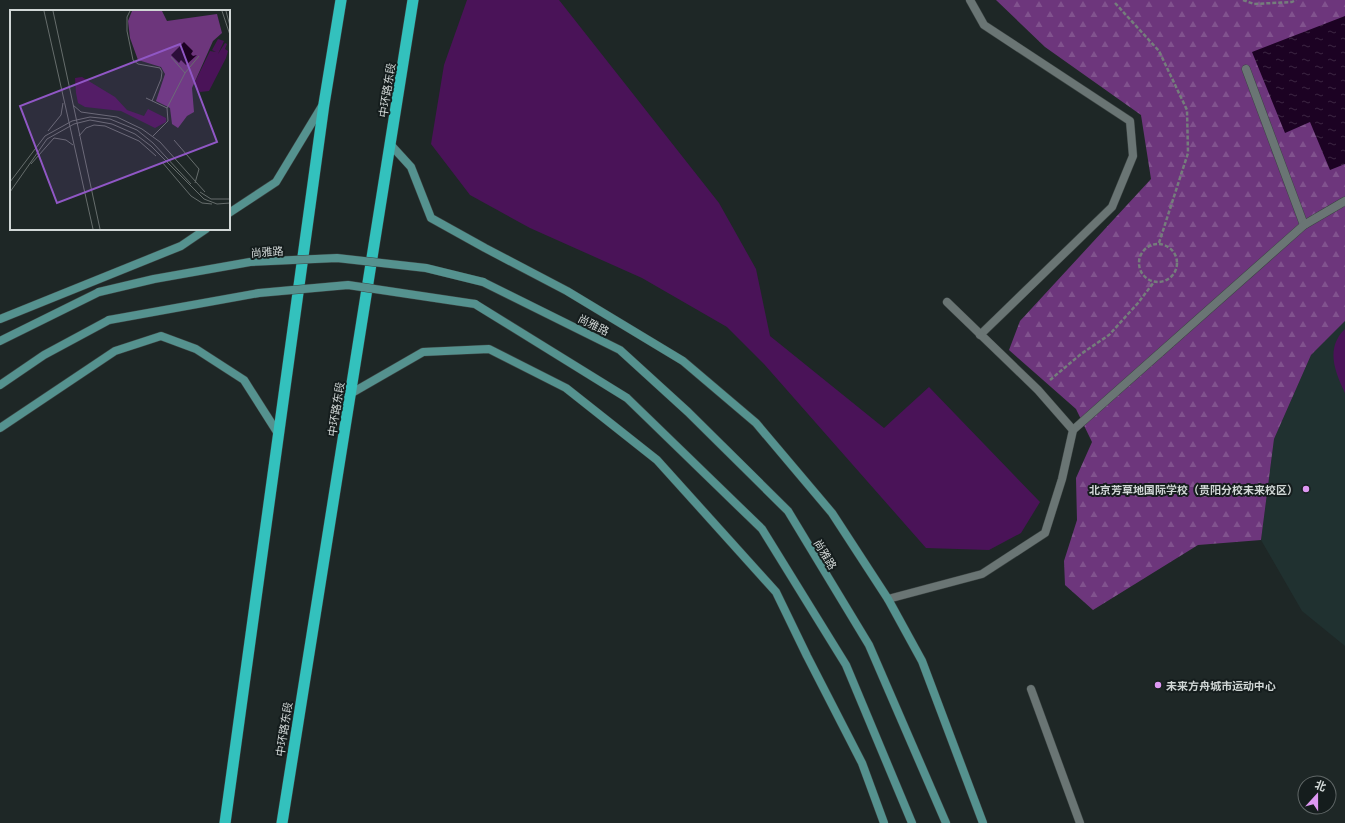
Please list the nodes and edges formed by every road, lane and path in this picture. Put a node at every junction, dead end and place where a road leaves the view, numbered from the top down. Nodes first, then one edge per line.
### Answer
1 (341, 0) edge
2 (413, 0) edge
3 (970, 0) edge
4 (1243, 0) edge
5 (1296, 0) edge
6 (1115, 3) dead end
7 (1246, 69) dead end
8 (324, 104) junction
9 (390, 144) junction
10 (1345, 201) edge
11 (230, 212) edge
12 (1304, 225) junction
13 (205, 230) edge
14 (1159, 243) junction
15 (1154, 282) junction
16 (947, 302) dead end
17 (0, 319) edge
18 (980, 335) junction
19 (0, 341) edge
20 (0, 385) edge
21 (1038, 390) junction
22 (350, 394) junction
23 (0, 428) edge
24 (1073, 430) junction
25 (279, 435) junction
26 (888, 600) junction
27 (1031, 689) dead end
28 (225, 823) edge
29 (282, 823) edge
30 (884, 823) edge
31 (912, 823) edge
32 (946, 823) edge
33 (983, 823) edge
34 (1080, 823) edge

1 - 8 highway
2 - 9 highway, 中环路东段
3 - 18 street
4 - 5 path
6 - 14 path
7 - 12 street
8 - 11 main road
8 - 25 highway
9 - 22 highway, 中环路东段
9 - 26 main road
10 - 12 street
12 - 24 street
13 - 17 main road
14 - 15 path
14 - 15 path
15 - 21 path
16 - 18 street
18 - 21 street
19 - 32 main road, 尚雅路, bridge
20 - 31 main road, bridge
21 - 24 street
22 - 29 highway, 中环路东段
22 - 30 main road
23 - 25 main road
24 - 26 street
25 - 28 highway
26 - 33 main road
27 - 34 street

